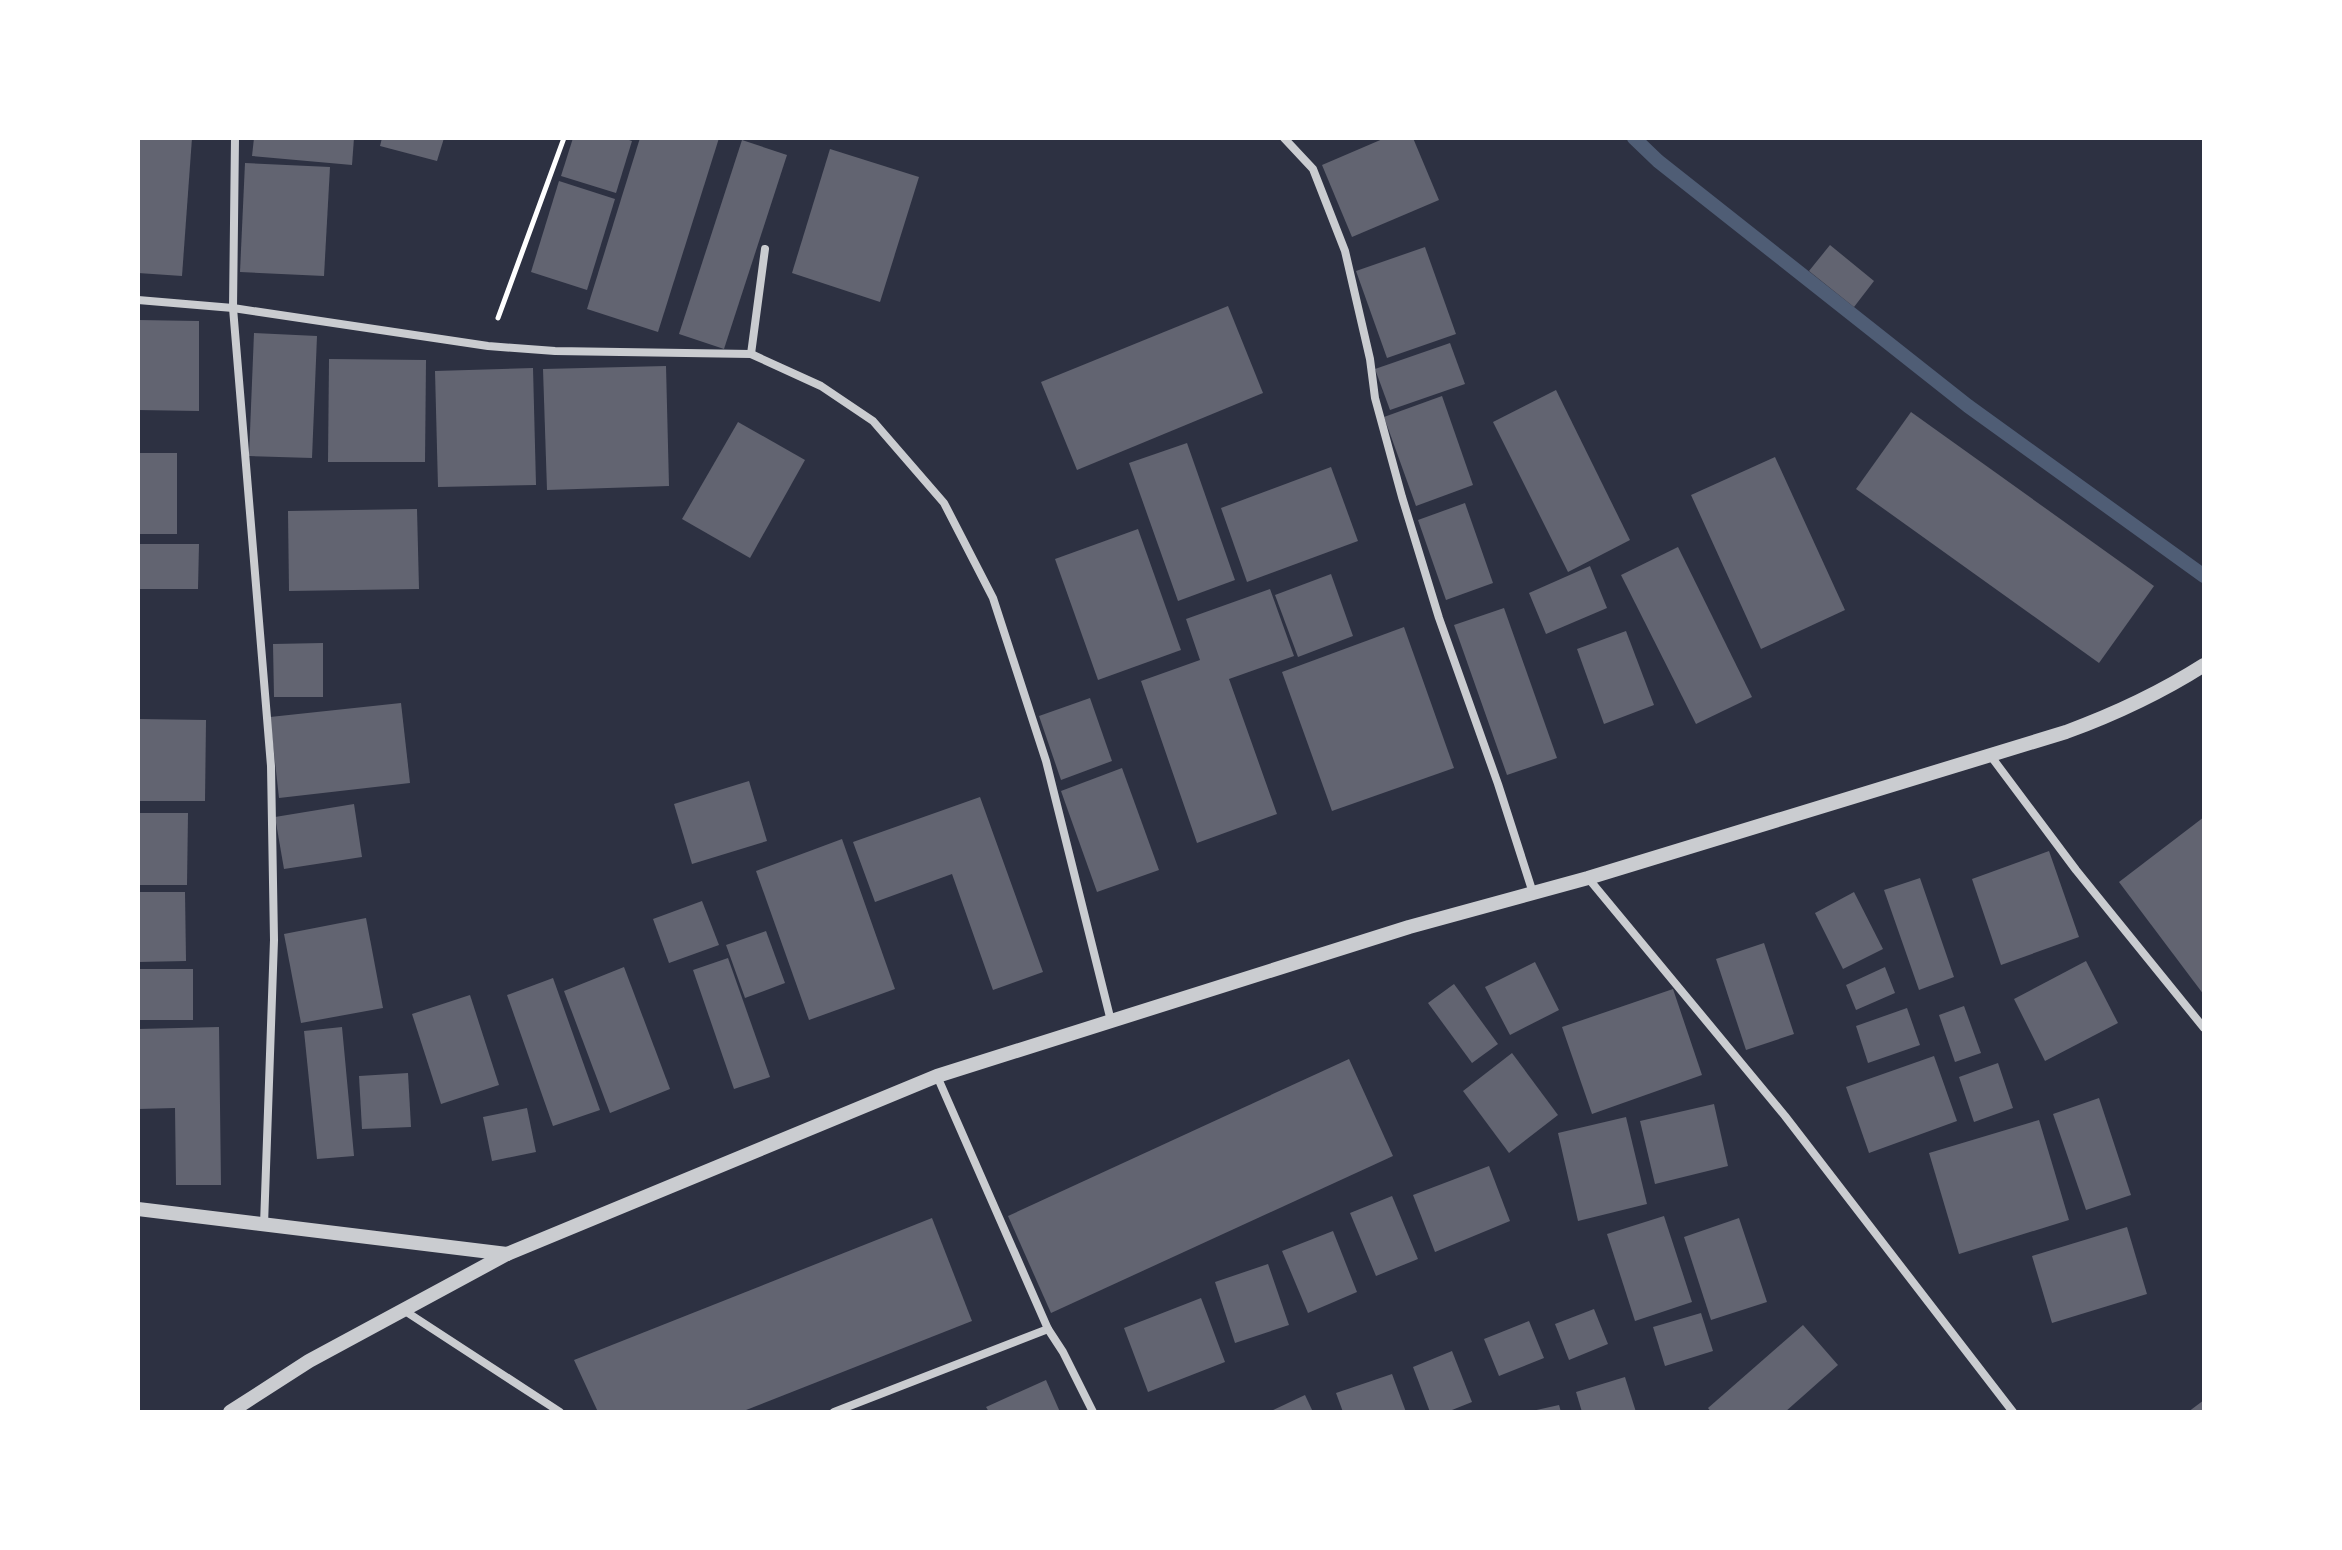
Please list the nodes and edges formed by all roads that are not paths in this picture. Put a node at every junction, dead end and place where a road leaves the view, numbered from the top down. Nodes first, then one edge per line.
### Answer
1 (235, 138) edge
2 (1284, 138) edge
3 (765, 249) dead end
4 (138, 300) edge
5 (233, 308) junction
6 (751, 354) junction
7 (2204, 665) edge
8 (1990, 755) junction
9 (1588, 878) junction
10 (1533, 894) junction
11 (1111, 1021) junction
12 (2204, 1028) edge
13 (937, 1076) junction
14 (138, 1209) edge
15 (264, 1225) junction
16 (507, 1254) junction
17 (405, 1311) junction
18 (1048, 1329) junction
19 (230, 1412) edge
20 (560, 1412) edge
21 (834, 1412) edge
22 (1093, 1412) edge
23 (2013, 1412) edge

1 - 5 street
2 - 10 street
3 - 6 street
4 - 5 street
5 - 6 street
5 - 15 street
6 - 11 street
7 - 8 street
8 - 9 street
8 - 12 street
9 - 10 street
9 - 23 street
10 - 11 street
11 - 13 street
13 - 16 street
13 - 18 street
14 - 15 street
15 - 16 street
16 - 17 street
17 - 19 street
17 - 20 street
18 - 21 street
18 - 22 street

